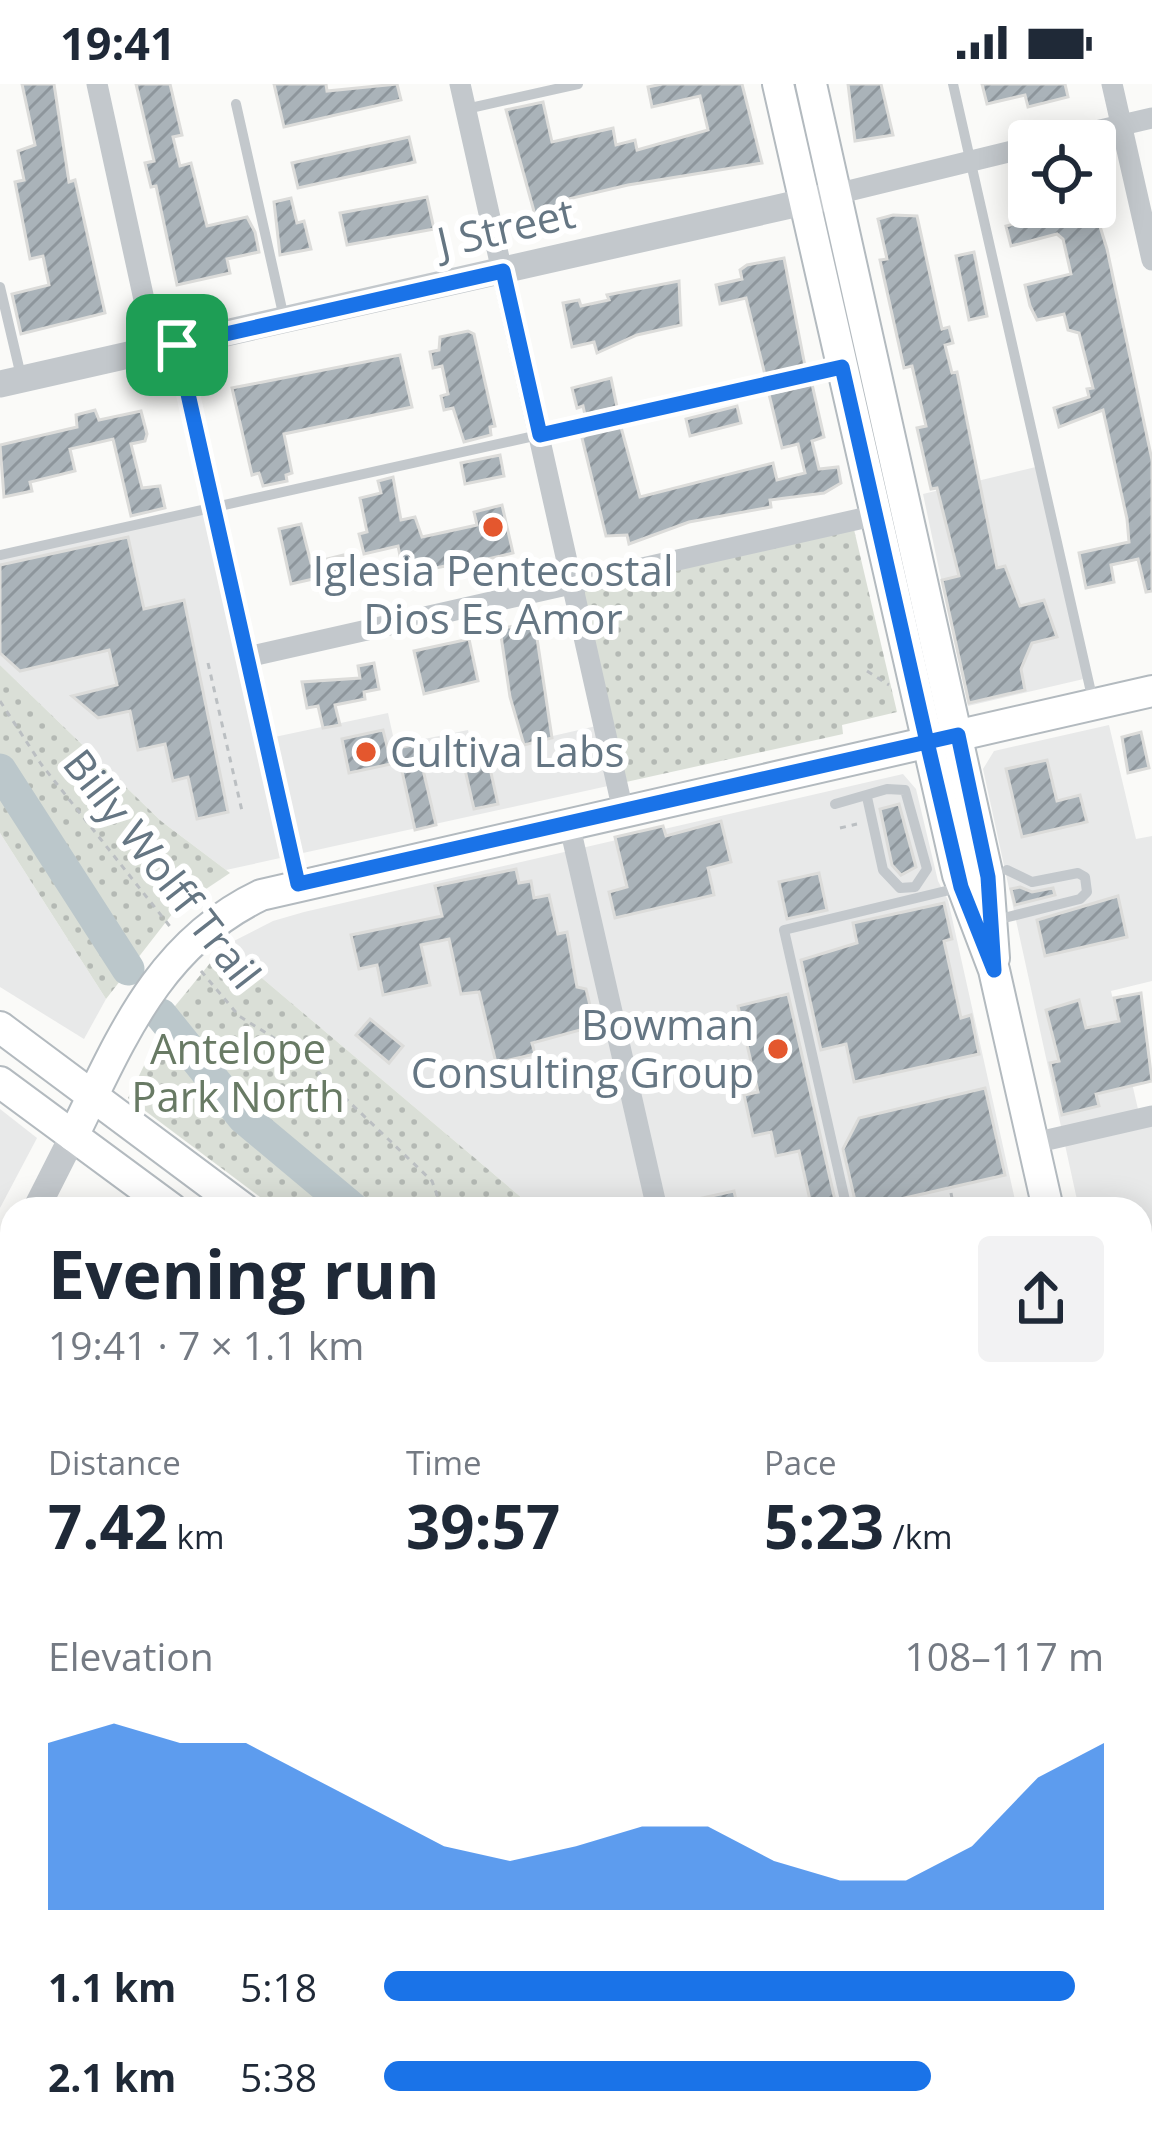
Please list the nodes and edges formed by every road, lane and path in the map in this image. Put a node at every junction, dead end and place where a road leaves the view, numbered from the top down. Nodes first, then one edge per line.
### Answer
1 (98, 84) edge
2 (460, 84) edge
3 (578, 84) edge
4 (778, 84) edge
5 (811, 84) edge
6 (953, 84) edge
7 (1112, 84) edge
8 (236, 104) dead end
9 (466, 109) junction
10 (1152, 118) edge
11 (1122, 125) junction
12 (1116, 126) edge
13 (1008, 152) edge
14 (971, 160) junction
15 (836, 194) junction
16 (806, 203) junction
17 (1152, 260) edge
18 (503, 271) junction
19 (0, 287) edge
20 (285, 321) junction
21 (166, 347) junction
22 (842, 367) junction
23 (11, 381) edge
24 (540, 435) junction
25 (214, 508) junction
26 (877, 515) junction
27 (0, 555) edge
28 (574, 585) junction
29 (247, 657) junction
30 (208, 662) dead end
31 (866, 671) dead end
32 (222, 679) dead end
33 (213, 681) junction
34 (896, 689) dead end
35 (1152, 691) edge
36 (0, 701) edge
37 (1094, 704) junction
38 (958, 735) junction
39 (236, 742) dead end
40 (927, 742) junction
41 (227, 745) junction
42 (866, 797) junction
43 (835, 804) dead end
44 (242, 811) dead end
45 (623, 811) junction
46 (865, 822) dead end
47 (569, 824) junction
48 (841, 827) dead end
49 (985, 878) junction
50 (298, 884) junction
51 (993, 921) junction
52 (184, 946) junction
53 (994, 970) junction
54 (0, 1027) edge
55 (0, 1082) edge
56 (92, 1096) junction
57 (1152, 1116) edge
58 (73, 1136) junction
59 (1034, 1143) junction
60 (950, 1193) dead end
61 (42, 1197) edge
62 (156, 1197) edge
63 (228, 1197) edge
64 (438, 1197) edge
65 (654, 1197) edge
66 (844, 1197) edge
67 (951, 1197) edge
68 (1045, 1197) edge

1 - 21 street
2 - 9 street
3 - 9 lane
4 - 16 main road
5 - 15 main road
6 - 14 lane
7 - 11 street
8 - 20 lane
9 - 18 street
10 - 11 street
11 - 12 street
11 - 17 street
13 - 14 street, J Street
14 - 15 street, J Street
14 - 37 lane
15 - 16 street, J Street
15 - 38 main road
16 - 18 street, J Street
16 - 22 main road
18 - 20 street, J Street
18 - 24 street
19 - 23 lane
20 - 21 street, J Street
21 - 23 street, J Street
21 - 25 street
22 - 24 lane
22 - 26 main road
24 - 25 lane
24 - 28 street
25 - 27 lane
25 - 29 street
26 - 28 street
26 - 40 main road
28 - 29 street
28 - 45 street
29 - 50 street
30 - 33 path
31 - 34 path
32 - 33 path
33 - 41 path
35 - 37 main road
36 - 52 path, Billy Wolff Trail
37 - 38 main road
38 - 40 main road
38 - 49 main road
39 - 41 path
40 - 45 main road
40 - 49 main road
41 - 44 path
42 - 42 lane
42 - 43 lane
45 - 47 main road
46 - 48 path
47 - 50 main road
47 - 65 street
49 - 51 main road
49 - 51 lane
49 - 53 main road
49 - 66 lane
50 - 52 main road
51 - 53 main road
52 - 56 main road
52 - 64 path, Billy Wolff Trail
53 - 59 main road
54 - 56 main road
55 - 58 main road
56 - 58 main road
56 - 63 main road
57 - 59 street
58 - 61 street
58 - 62 main road
59 - 68 main road
60 - 67 path

